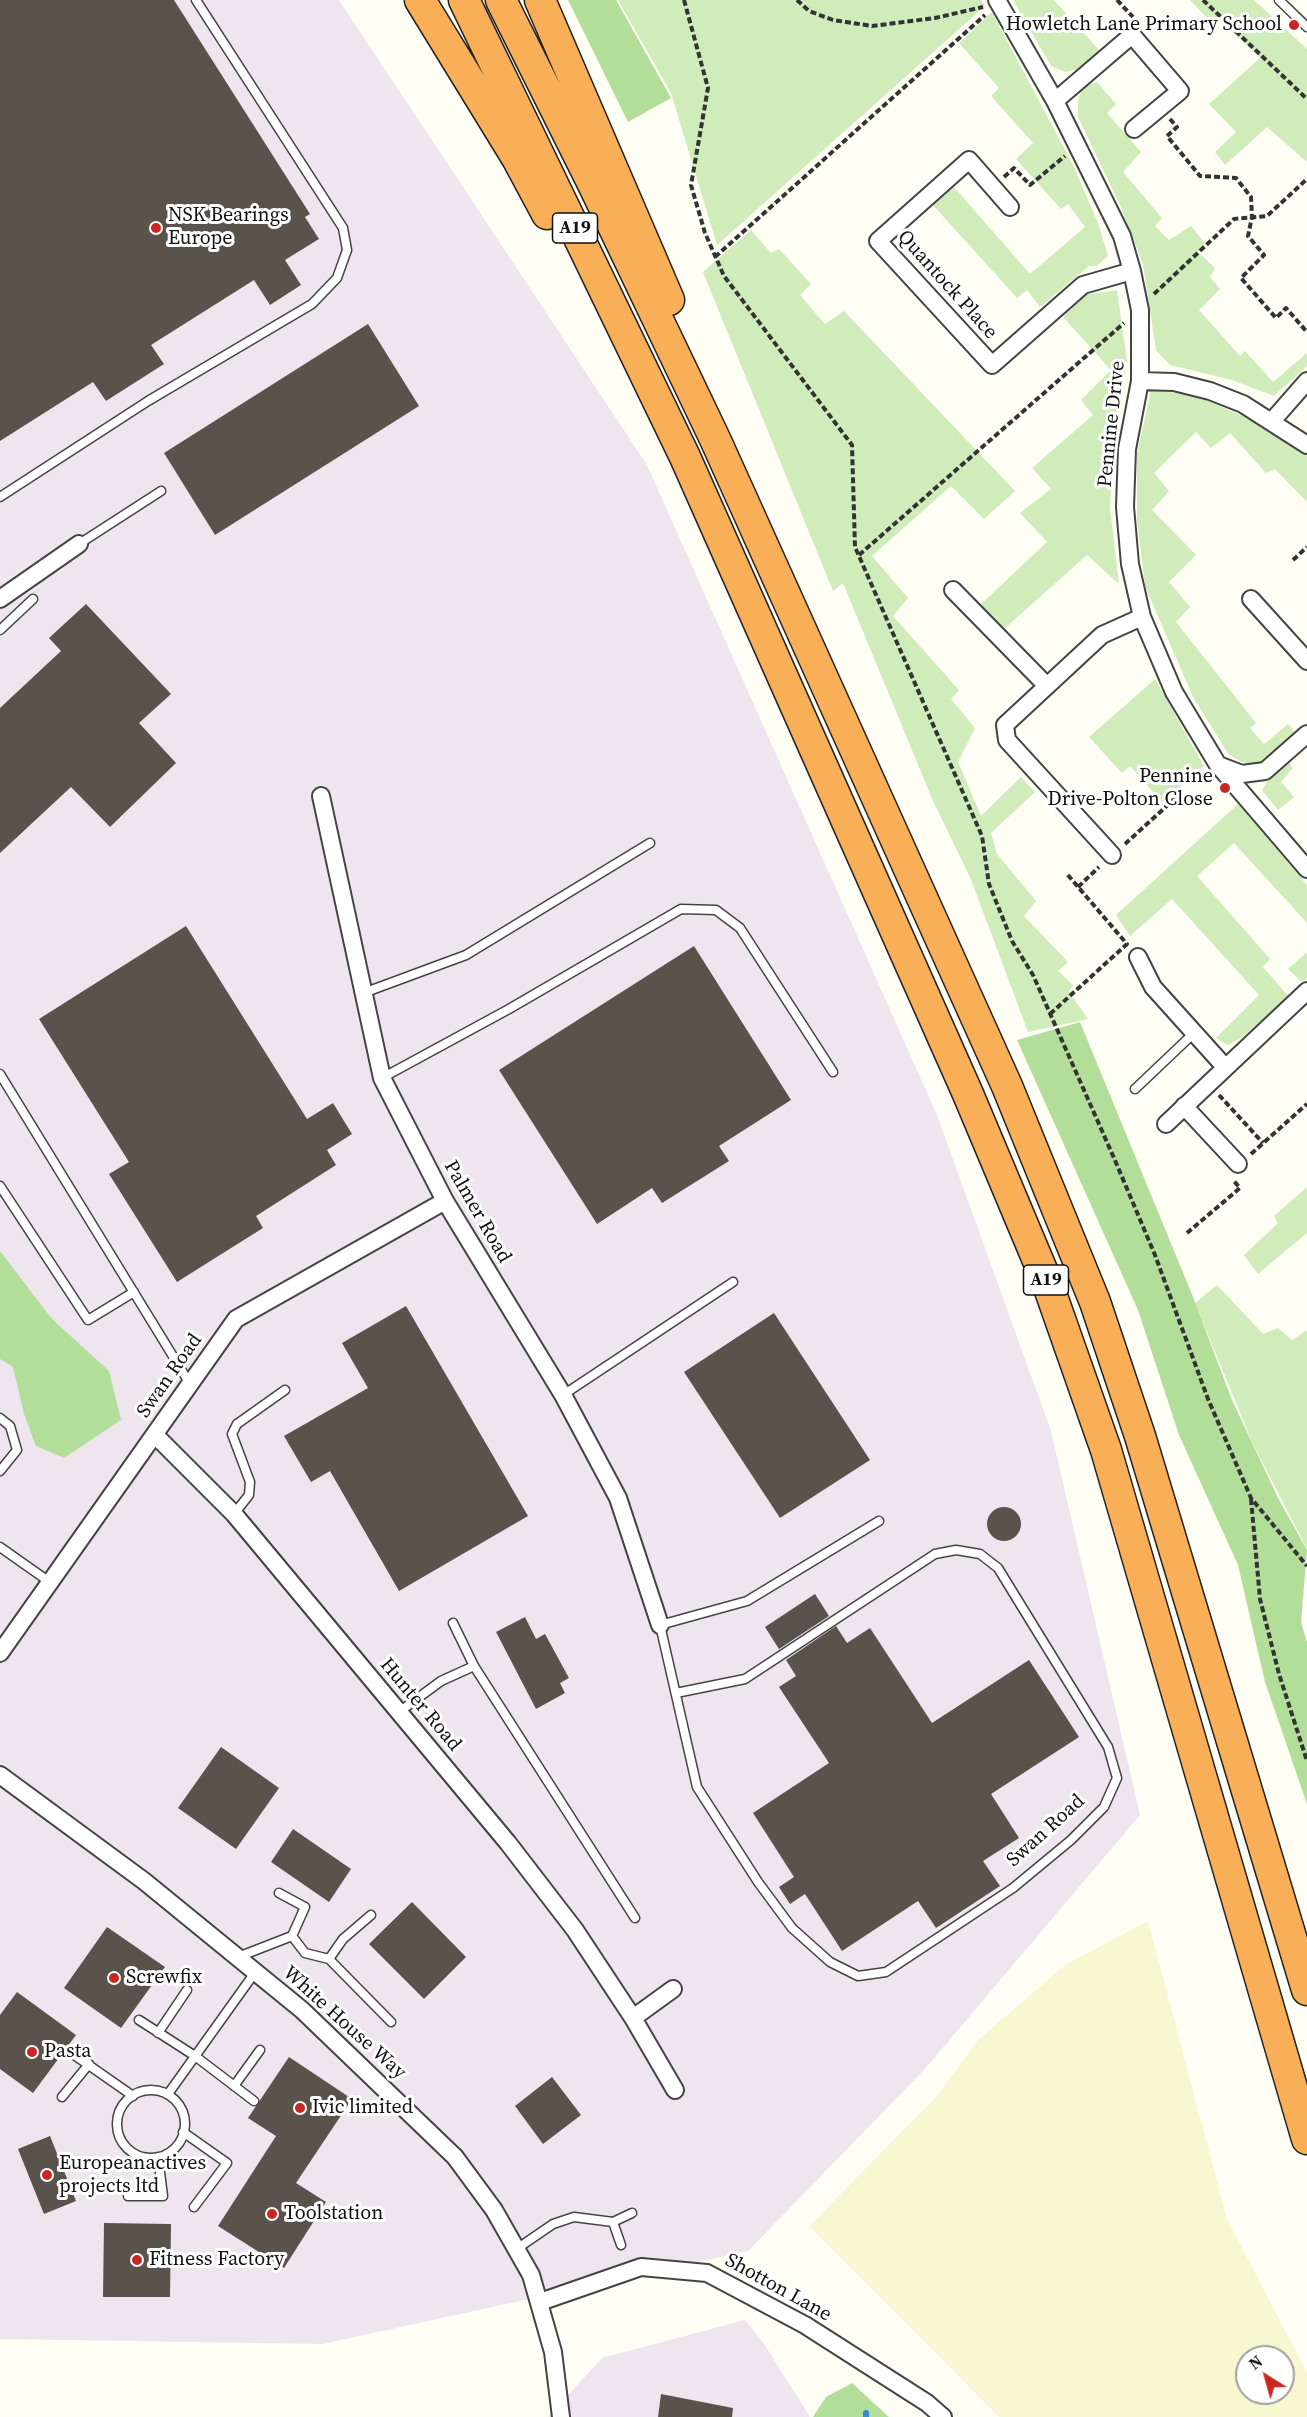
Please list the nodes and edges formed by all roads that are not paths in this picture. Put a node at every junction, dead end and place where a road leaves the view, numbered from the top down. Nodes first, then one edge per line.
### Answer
1 (196, 0) edge
2 (420, 0) edge
3 (464, 0) edge
4 (501, 0) edge
5 (540, 0) edge
6 (1279, 0) edge
7 (998, 1) edge
8 (1307, 27) edge
9 (1055, 101) junction
10 (1134, 129) dead end
11 (1010, 207) dead end
12 (1132, 271) junction
13 (1140, 381) junction
14 (1307, 381) edge
15 (1272, 421) junction
16 (715, 440) junction
17 (1307, 445) edge
18 (685, 457) junction
19 (161, 491) dead end
20 (0, 497) edge
21 (79, 544) joint
22 (953, 590) dead end
23 (0, 599) edge
24 (33, 599) dead end
25 (1251, 599) dead end
26 (1142, 616) junction
27 (0, 630) edge
28 (1307, 661) edge
29 (1047, 686) junction
30 (1307, 734) edge
31 (1218, 765) junction
32 (321, 796) dead end
33 (650, 843) dead end
34 (1112, 855) road end
35 (1307, 869) edge
36 (1138, 957) dead end
37 (1307, 991) edge
38 (366, 992) junction
39 (1194, 1033) junction
40 (1225, 1067) junction
41 (833, 1072) dead end
42 (0, 1074) edge
43 (382, 1078) junction
44 (1135, 1089) dead end
45 (1184, 1106) junction
46 (1166, 1124) dead end
47 (1238, 1164) dead end
48 (0, 1186) edge
49 (445, 1201) junction
50 (733, 1282) dead end
51 (134, 1292) junction
52 (190, 1384) junction
53 (285, 1389) dead end
54 (563, 1395) junction
55 (0, 1419) edge
56 (155, 1435) junction
57 (0, 1471) edge
58 (234, 1514) junction
59 (879, 1521) dead end
60 (0, 1547) edge
61 (51, 1583) junction
62 (453, 1623) dead end
63 (660, 1625) junction
64 (0, 1653) edge
65 (474, 1666) junction
66 (676, 1693) junction
67 (399, 1712) junction
68 (0, 1774) edge
69 (279, 1893) dead end
70 (371, 1915) dead end
71 (635, 1918) dead end
72 (292, 1936) junction
73 (238, 1957) junction
74 (329, 1959) junction
75 (256, 1971) junction
76 (673, 1989) dead end
77 (187, 1990) dead end
78 (1307, 1990) edge
79 (633, 2018) junction
80 (139, 2020) dead end
81 (392, 2022) dead end
82 (158, 2032) junction
83 (260, 2050) dead end
84 (70, 2052) dead end
85 (195, 2056) junction
86 (89, 2064) junction
87 (234, 2086) junction
88 (675, 2090) dead end
89 (168, 2094) junction
90 (133, 2096) junction
91 (62, 2097) dead end
92 (254, 2101) dead end
93 (183, 2132) junction
94 (1307, 2139) edge
95 (158, 2157) junction
96 (128, 2196) dead end
97 (194, 2207) dead end
98 (632, 2213) dead end
99 (613, 2222) junction
100 (621, 2245) dead end
101 (518, 2248) junction
102 (540, 2302) junction
103 (561, 2417) edge
104 (943, 2417) edge

1 - 20 lane
2 - 18 highway
3 - 18 highway, A19
4 - 16 highway, A19
5 - 16 highway
6 - 8 lane
7 - 9 street, Pennine Drive
9 - 10 street
9 - 12 street, Pennine Drive
11 - 12 street, Quantock Place
12 - 13 street, Pennine Drive
13 - 15 street
13 - 26 street, Pennine Drive
14 - 15 street
15 - 17 street
16 - 78 highway, A19
18 - 94 highway, A19
19 - 21 lane
21 - 23 street
22 - 29 street
24 - 27 lane
25 - 28 street
26 - 29 street
26 - 31 street, Pennine Drive
29 - 34 street
30 - 31 street
31 - 35 street, Pennine Drive
32 - 38 street, Palmer Road
33 - 38 lane
36 - 39 street
37 - 40 street
38 - 43 street, Palmer Road
39 - 40 street
39 - 44 lane
40 - 45 street
41 - 43 lane
42 - 51 lane
43 - 49 street, Palmer Road
45 - 46 street
45 - 47 street
48 - 51 lane
49 - 52 street, Swan Road
49 - 54 street, Palmer Road
50 - 54 lane
51 - 52 lane
52 - 56 street, Swan Road
53 - 58 lane
54 - 63 street, Palmer Road
55 - 57 lane
56 - 58 street, Hunter Road
56 - 61 street, Swan Road
58 - 67 street, Hunter Road
59 - 63 lane
60 - 61 lane
61 - 64 street, Swan Road
62 - 65 lane
63 - 66 lane, Swan Road
65 - 67 lane
65 - 71 lane
66 - 66 lane, Swan Road
67 - 79 street, Hunter Road
68 - 73 street, White House Way
69 - 72 lane
70 - 74 lane
72 - 73 lane
72 - 74 lane
73 - 75 street, White House Way
74 - 81 lane
75 - 85 lane
75 - 101 street, White House Way
76 - 79 street
77 - 82 lane
79 - 88 street, Hunter Road
80 - 82 lane
82 - 85 lane
83 - 87 lane
84 - 86 lane
85 - 87 lane
85 - 89 lane
86 - 90 lane
86 - 91 lane
87 - 92 lane
89 - 90 lane
89 - 93 lane
90 - 95 lane
93 - 95 lane
93 - 97 lane
95 - 96 lane
98 - 99 lane
99 - 100 lane
99 - 101 lane
101 - 102 street, White House Way
102 - 103 street, White House Way
102 - 104 street, Shotton Lane

